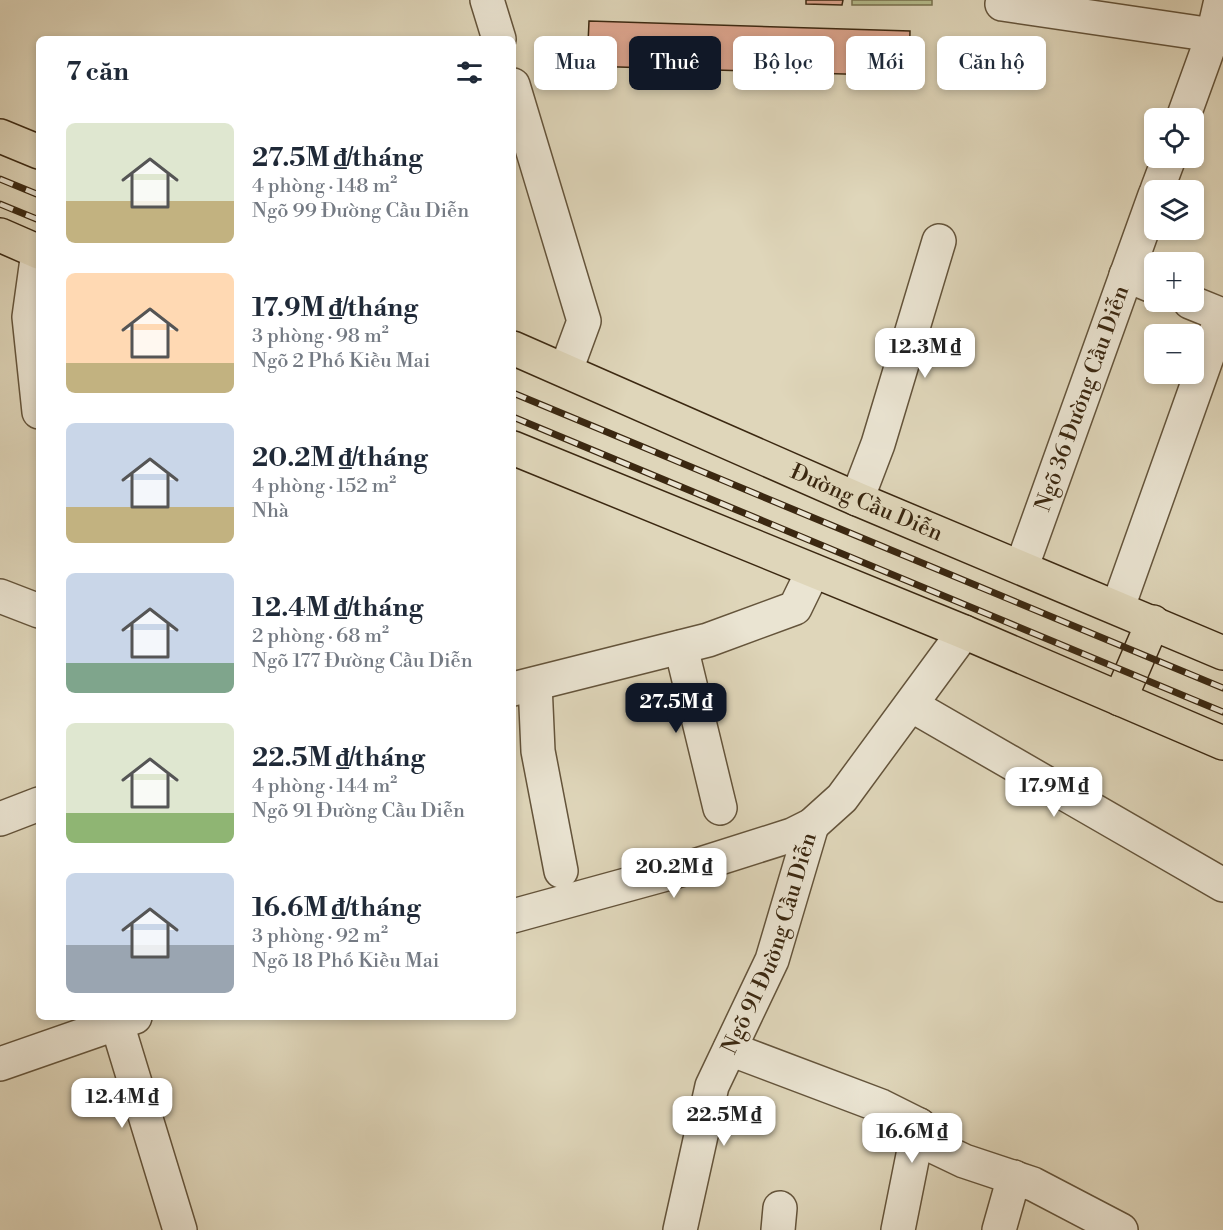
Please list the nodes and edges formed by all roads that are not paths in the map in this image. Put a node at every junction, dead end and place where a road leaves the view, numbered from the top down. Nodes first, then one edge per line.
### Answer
1 (487, 0) edge
2 (1221, 0) edge
3 (1002, 2) edge
4 (1133, 12) edge
5 (1213, 35) junction
6 (498, 36) edge
7 (516, 95) edge
8 (1187, 108) edge
9 (0, 136) edge
10 (36, 151) edge
11 (0, 235) edge
12 (1148, 240) edge
13 (939, 241) dead end
14 (36, 251) edge
15 (36, 272) edge
16 (1141, 281) edge
17 (1204, 308) edge
18 (516, 349) edge
19 (566, 370) junction
20 (36, 384) edge
21 (516, 448) edge
22 (857, 499) junction
23 (1022, 566) junction
24 (813, 571) junction
25 (0, 596) edge
26 (1118, 607) junction
27 (36, 610) edge
28 (1153, 622) junction
29 (964, 632) junction
30 (681, 647) junction
31 (1223, 652) edge
32 (524, 686) edge
33 (1120, 699) junction
34 (911, 705) junction
35 (1223, 743) edge
36 (36, 805) edge
37 (720, 808) dead end
38 (0, 819) edge
39 (812, 825) junction
40 (561, 871) dead end
41 (1223, 885) edge
42 (516, 915) edge
43 (119, 1020) edge
44 (122, 1020) edge
45 (730, 1049) junction
46 (0, 1064) edge
47 (919, 1125) junction
48 (1014, 1177) junction
49 (180, 1230) edge
50 (680, 1230) edge
51 (898, 1230) edge
52 (999, 1230) edge
53 (1121, 1230) edge

1 - 6 street
2 - 5 street
3 - 4 street
4 - 5 street
5 - 8 street
7 - 19 street
9 - 10 highway
11 - 14 highway
12 - 16 street, Ngõ 36 Đường Cầu Diễn
13 - 22 street
15 - 20 street
16 - 23 street, Ngõ 36 Đường Cầu Diễn
17 - 26 street
18 - 19 highway, Đường Cầu Diễn
19 - 22 highway, Đường Cầu Diễn
21 - 24 highway
22 - 23 highway, Đường Cầu Diễn
23 - 26 highway, Đường Cầu Diễn
24 - 29 highway
24 - 30 street
25 - 27 street
26 - 28 highway, Đường Cầu Diễn
28 - 31 highway, Đường Cầu Diễn
28 - 33 highway
29 - 33 highway
29 - 34 street, Ngõ 91 Đường Cầu Diễn
30 - 32 street
30 - 37 street
32 - 40 street
33 - 35 highway
34 - 39 street, Ngõ 91 Đường Cầu Diễn
34 - 41 street
36 - 38 street
39 - 42 street
39 - 45 street, Ngõ 91 Đường Cầu Diễn
43 - 46 street
44 - 49 street
45 - 47 street
45 - 50 street, Ngõ 91 Đường Cầu Diễn
47 - 48 street
47 - 51 street
48 - 52 street
48 - 53 street

